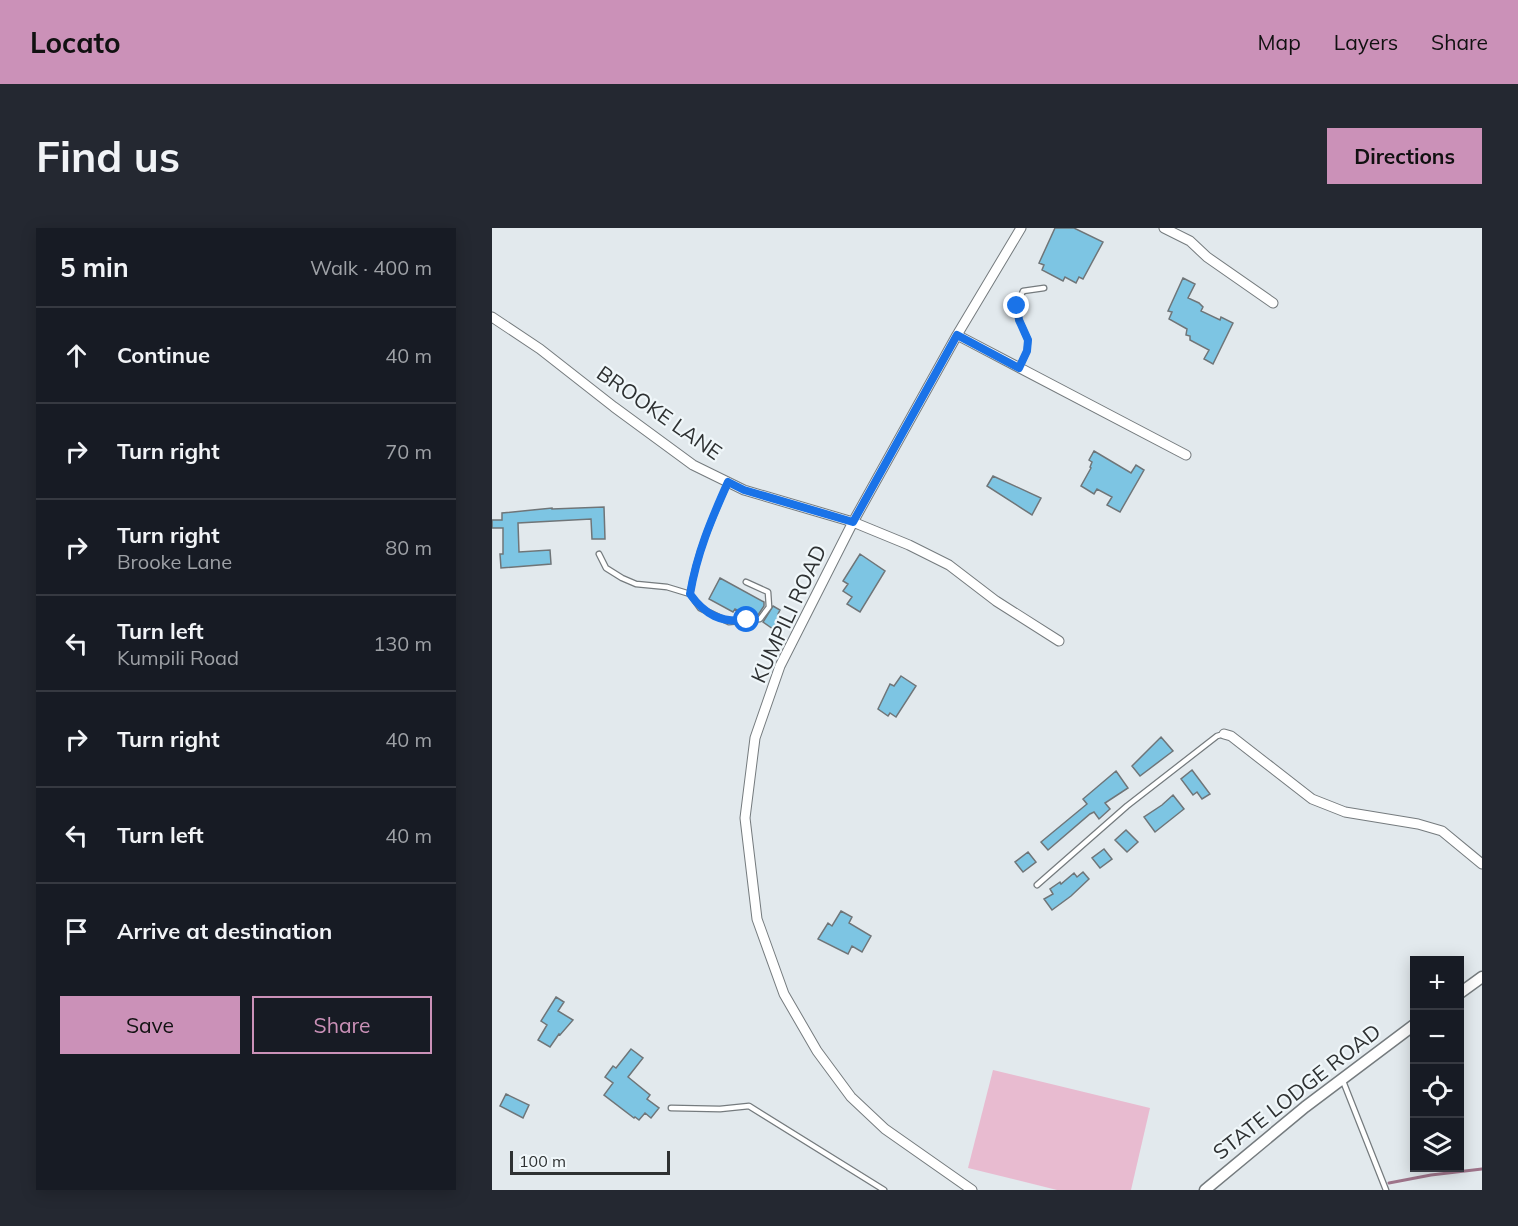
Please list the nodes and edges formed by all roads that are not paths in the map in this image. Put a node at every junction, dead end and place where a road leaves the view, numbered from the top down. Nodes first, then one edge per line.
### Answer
1 (1021, 228) edge
2 (1164, 228) edge
3 (1044, 288) dead end
4 (1273, 303) dead end
5 (492, 317) edge
6 (957, 335) junction
7 (1019, 368) junction
8 (1186, 455) dead end
9 (728, 482) junction
10 (853, 522) junction
11 (599, 554) dead end
12 (746, 582) dead end
13 (690, 594) junction
14 (1059, 641) dead end
15 (1224, 734) joint
16 (1482, 864) edge
17 (1036, 885) dead end
18 (1482, 977) edge
19 (1464, 990) edge
20 (1410, 1028) edge
21 (1342, 1079) junction
22 (671, 1108) dead end
23 (884, 1190) edge
24 (972, 1190) edge
25 (1205, 1190) edge
26 (1386, 1190) edge

1 - 6 street, KUMPILI ROAD
2 - 4 street
3 - 7 lane
5 - 9 street, BROOKE LANE
6 - 7 street
6 - 10 street, KUMPILI ROAD
7 - 8 street
9 - 10 street, BROOKE LANE
9 - 13 lane
10 - 14 street, BROOKE LANE
10 - 24 street, KUMPILI ROAD
11 - 13 lane
12 - 13 lane
15 - 16 street
15 - 17 lane
18 - 19 street
20 - 21 street, STATE LODGE ROAD
21 - 25 street, STATE LODGE ROAD
21 - 26 lane
22 - 23 lane

